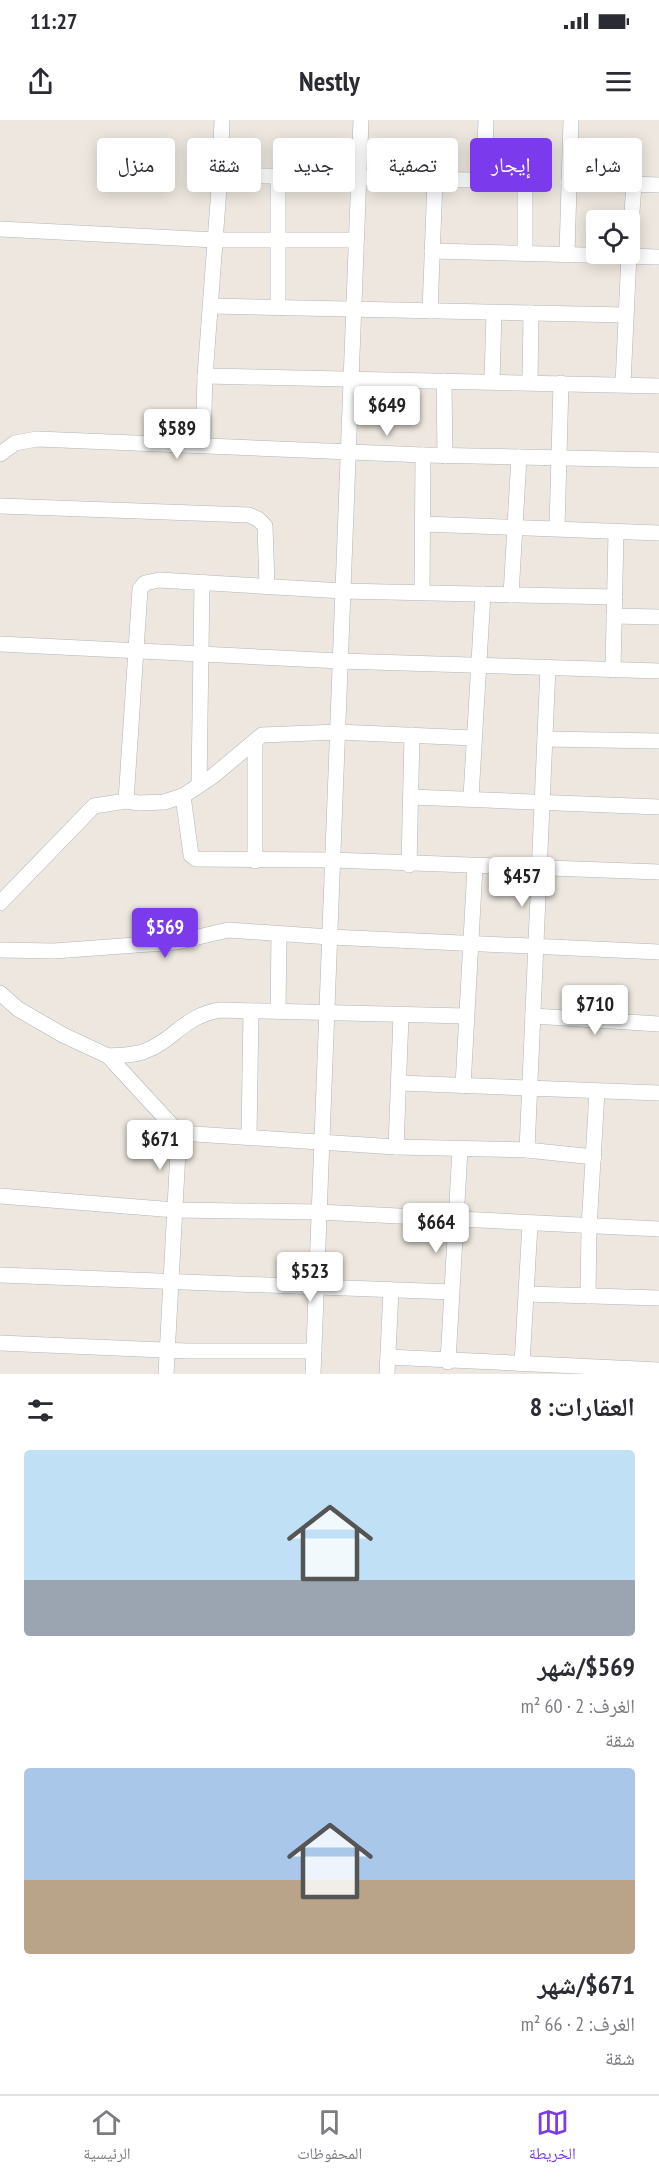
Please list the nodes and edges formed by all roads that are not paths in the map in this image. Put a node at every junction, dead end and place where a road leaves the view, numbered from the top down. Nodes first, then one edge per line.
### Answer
1 (222, 120) edge
2 (361, 120) edge
3 (486, 120) edge
4 (571, 120) edge
5 (221, 138) edge
6 (485, 138) edge
7 (570, 138) edge
8 (358, 176) junction
9 (367, 176) edge
10 (642, 184) edge
11 (659, 185) edge
12 (219, 192) edge
13 (279, 192) edge
14 (434, 192) edge
15 (525, 192) edge
16 (569, 192) edge
17 (633, 192) edge
18 (632, 210) edge
19 (0, 228) edge
20 (215, 240) junction
21 (279, 240) junction
22 (356, 240) junction
23 (432, 250) junction
24 (525, 251) junction
25 (567, 253) junction
26 (586, 254) edge
27 (640, 256) edge
28 (659, 257) edge
29 (628, 264) edge
30 (211, 306) junction
31 (278, 308) junction
32 (353, 310) junction
33 (430, 311) junction
34 (494, 313) junction
35 (531, 313) junction
36 (625, 315) junction
37 (205, 376) junction
38 (351, 379) junction
39 (444, 381) junction
40 (492, 381) junction
41 (530, 382) junction
42 (561, 383) junction
43 (622, 384) junction
44 (659, 386) edge
45 (203, 445) junction
46 (349, 452) junction
47 (0, 454) edge
48 (423, 455) junction
49 (445, 456) junction
50 (519, 457) junction
51 (558, 458) junction
52 (659, 460) edge
53 (0, 506) edge
54 (423, 524) junction
55 (516, 527) junction
56 (557, 528) junction
57 (616, 532) junction
58 (659, 533) edge
59 (202, 582) junction
60 (267, 586) junction
61 (343, 591) junction
62 (422, 592) junction
63 (483, 594) junction
64 (511, 595) junction
65 (615, 597) junction
66 (614, 616) junction
67 (659, 617) edge
68 (1, 645) edge
69 (135, 652) junction
70 (200, 655) junction
71 (340, 661) junction
72 (479, 665) junction
73 (548, 667) junction
74 (613, 669) junction
75 (659, 671) edge
76 (338, 732) junction
77 (412, 735) junction
78 (473, 738) junction
79 (545, 739) junction
80 (255, 741) junction
81 (659, 741) edge
82 (199, 785) junction
83 (183, 796) junction
84 (411, 797) junction
85 (471, 798) junction
86 (126, 801) junction
87 (543, 802) junction
88 (659, 807) edge
89 (332, 860) junction
90 (255, 861) junction
91 (409, 865) junction
92 (475, 867) junction
93 (540, 869) junction
94 (659, 872) edge
95 (0, 903) edge
96 (279, 934) junction
97 (330, 938) junction
98 (470, 944) junction
99 (537, 945) junction
100 (0, 950) edge
101 (659, 952) edge
102 (0, 993) edge
103 (251, 1011) junction
104 (278, 1011) junction
105 (328, 1013) junction
106 (401, 1016) junction
107 (466, 1016) junction
108 (533, 1016) junction
109 (659, 1024) edge
110 (108, 1056) junction
111 (400, 1083) junction
112 (463, 1086) junction
113 (530, 1089) junction
114 (597, 1092) junction
115 (659, 1093) edge
116 (179, 1133) junction
117 (249, 1136) junction
118 (322, 1140) junction
119 (396, 1147) junction
120 (460, 1149) junction
121 (527, 1150) junction
122 (594, 1157) junction
123 (0, 1196) edge
124 (175, 1210) junction
125 (318, 1212) junction
126 (455, 1221) junction
127 (530, 1224) junction
128 (589, 1228) junction
129 (659, 1229) edge
130 (0, 1275) edge
131 (170, 1280) junction
132 (315, 1286) junction
133 (391, 1290) junction
134 (451, 1292) junction
135 (527, 1294) junction
136 (588, 1296) junction
137 (659, 1298) edge
138 (0, 1343) edge
139 (167, 1350) junction
140 (314, 1351) junction
141 (388, 1357) junction
142 (448, 1362) junction
143 (522, 1364) junction
144 (584, 1370) edge
145 (659, 1371) edge
146 (166, 1374) edge
147 (313, 1374) edge
148 (387, 1374) edge

1 - 5 street
2 - 8 street
3 - 6 street
4 - 7 street
8 - 9 street
8 - 22 street
10 - 11 street
12 - 20 street
13 - 21 street
14 - 23 street
15 - 24 street
16 - 25 street
17 - 18 street
19 - 20 street
20 - 21 street
20 - 30 street
21 - 22 street
21 - 31 street
22 - 32 street
23 - 24 street
23 - 33 street
24 - 25 street
25 - 26 street
27 - 28 street
29 - 36 street
30 - 31 street
30 - 37 street
31 - 32 street
32 - 33 street
32 - 38 street
33 - 34 street
34 - 35 street
34 - 40 street
35 - 36 street
35 - 41 street
36 - 43 street
37 - 38 street
37 - 45 street
38 - 39 street
38 - 46 street
39 - 40 street
39 - 49 street
40 - 41 street
41 - 42 street
42 - 43 street
42 - 51 street
43 - 44 street
45 - 46 street
45 - 47 street
46 - 48 street
46 - 61 street
48 - 49 street
48 - 54 street
49 - 50 street
50 - 51 street
50 - 55 street
51 - 52 street
51 - 56 street
53 - 60 street
54 - 55 street
54 - 62 street
55 - 56 street
55 - 64 street
56 - 57 street
57 - 58 street
57 - 65 street
59 - 60 street
59 - 69 street
59 - 70 street
60 - 61 street
61 - 62 street
61 - 71 street
62 - 63 street
63 - 64 street
63 - 72 street
64 - 65 street
65 - 66 street
66 - 67 street
66 - 74 street
68 - 69 street
69 - 70 street
69 - 86 street
70 - 71 street
70 - 82 street
71 - 72 street
71 - 76 street
72 - 73 street
72 - 78 street
73 - 74 street
73 - 79 street
74 - 75 street
76 - 77 street
76 - 80 street
76 - 89 street
77 - 78 street
77 - 84 street
78 - 85 street
79 - 81 street
79 - 87 street
80 - 82 street
80 - 90 street
82 - 83 street
83 - 86 street
83 - 90 street
84 - 85 street
84 - 91 street
85 - 87 street
86 - 95 street
87 - 88 street
87 - 93 street
89 - 90 street
89 - 91 street
89 - 97 street
91 - 92 street
92 - 93 street
92 - 98 street
93 - 94 street
93 - 99 street
96 - 97 street
96 - 100 street
96 - 104 street
97 - 98 street
97 - 105 street
98 - 99 street
98 - 107 street
99 - 101 street
99 - 108 street
102 - 110 street
103 - 104 street
103 - 110 street
103 - 117 street
104 - 105 street
105 - 106 street
105 - 118 street
106 - 107 street
106 - 111 street
107 - 112 street
108 - 109 street
108 - 113 street
110 - 116 street
111 - 112 street
111 - 119 street
112 - 113 street
113 - 114 street
113 - 121 street
114 - 115 street
114 - 122 street
116 - 117 street
116 - 124 street
117 - 118 street
118 - 119 street
118 - 125 street
119 - 120 street
120 - 121 street
120 - 126 street
121 - 122 street
122 - 128 street
123 - 124 street
124 - 125 street
124 - 131 street
125 - 126 street
125 - 132 street
126 - 127 street
126 - 134 street
127 - 128 street
127 - 135 street
128 - 129 street
128 - 136 street
130 - 131 street
131 - 132 street
131 - 139 street
132 - 133 street
132 - 140 street
133 - 134 street
133 - 141 street
134 - 142 street
135 - 136 street
135 - 143 street
136 - 137 street
138 - 139 street
139 - 140 street
139 - 146 street
140 - 147 street
141 - 142 street
141 - 148 street
142 - 143 street
143 - 144 street
144 - 145 street

